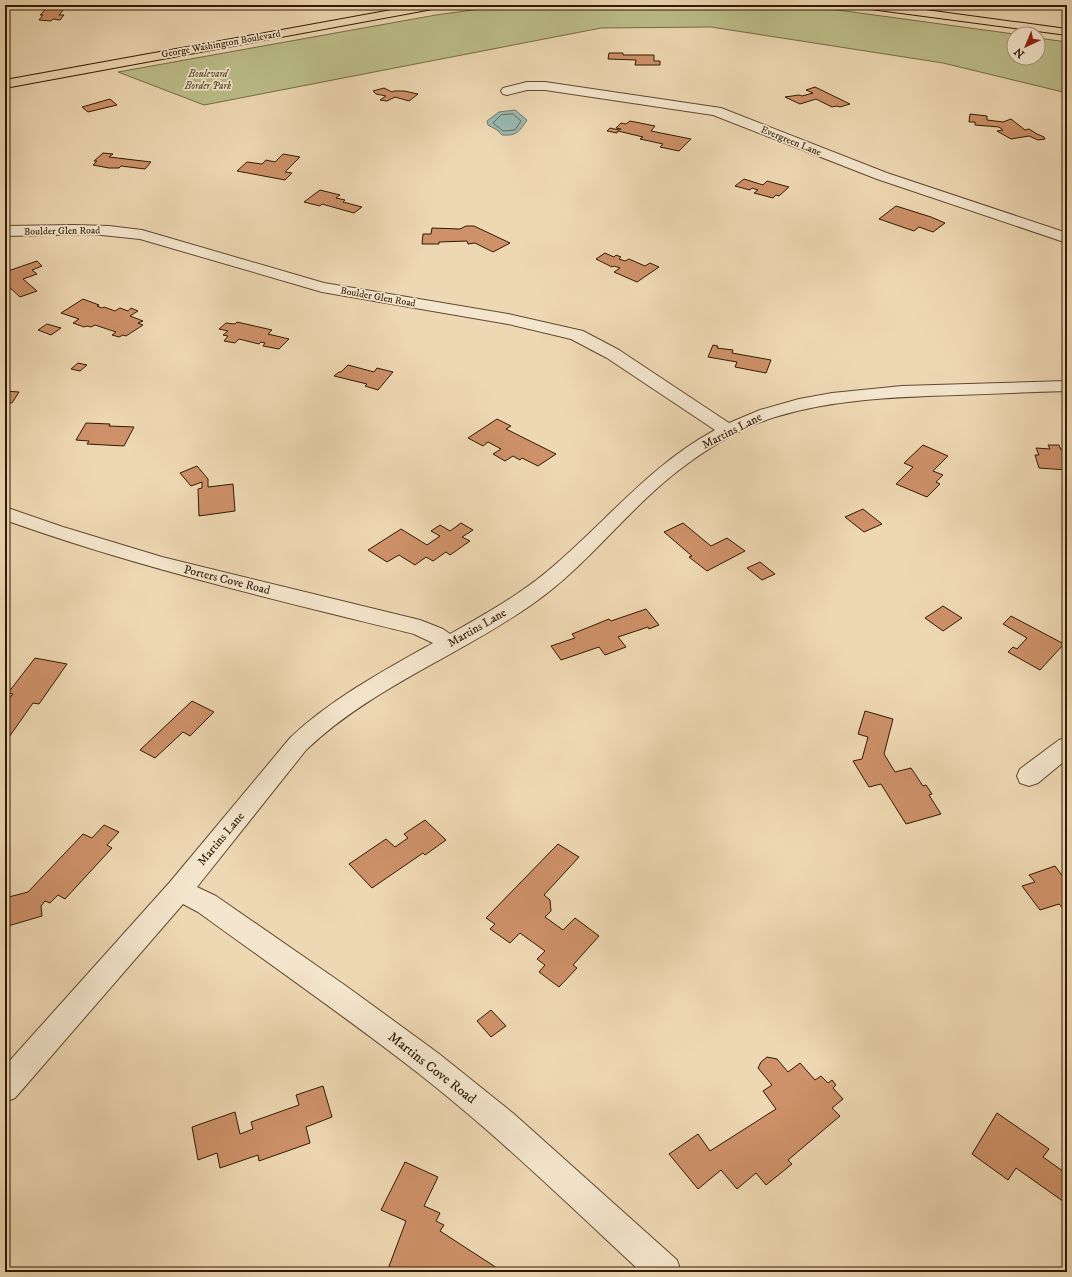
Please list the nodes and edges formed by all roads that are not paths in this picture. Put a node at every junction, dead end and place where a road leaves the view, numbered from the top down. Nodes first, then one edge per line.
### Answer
1 (438, 5) edge
2 (863, 5) edge
3 (1067, 34) edge
4 (5, 84) edge
5 (507, 91) dead end
6 (5, 231) edge
7 (1067, 238) edge
8 (1067, 386) edge
9 (727, 430) junction
10 (5, 513) edge
11 (448, 644) junction
12 (1067, 746) edge
13 (1029, 776) dead end
14 (179, 890) junction
15 (5, 1088) edge
16 (665, 1272) edge

1 - 4 main road, George Washington Boulevard
2 - 3 main road
5 - 7 street, Evergreen Lane
6 - 9 street, Boulder Glen Road
8 - 9 street, Martins Lane
9 - 11 street, Martins Lane
10 - 11 street, Porters Cove Road
11 - 14 street, Martins Lane
12 - 13 street
14 - 15 street, Martins Lane
14 - 16 street, Martins Cove Road

